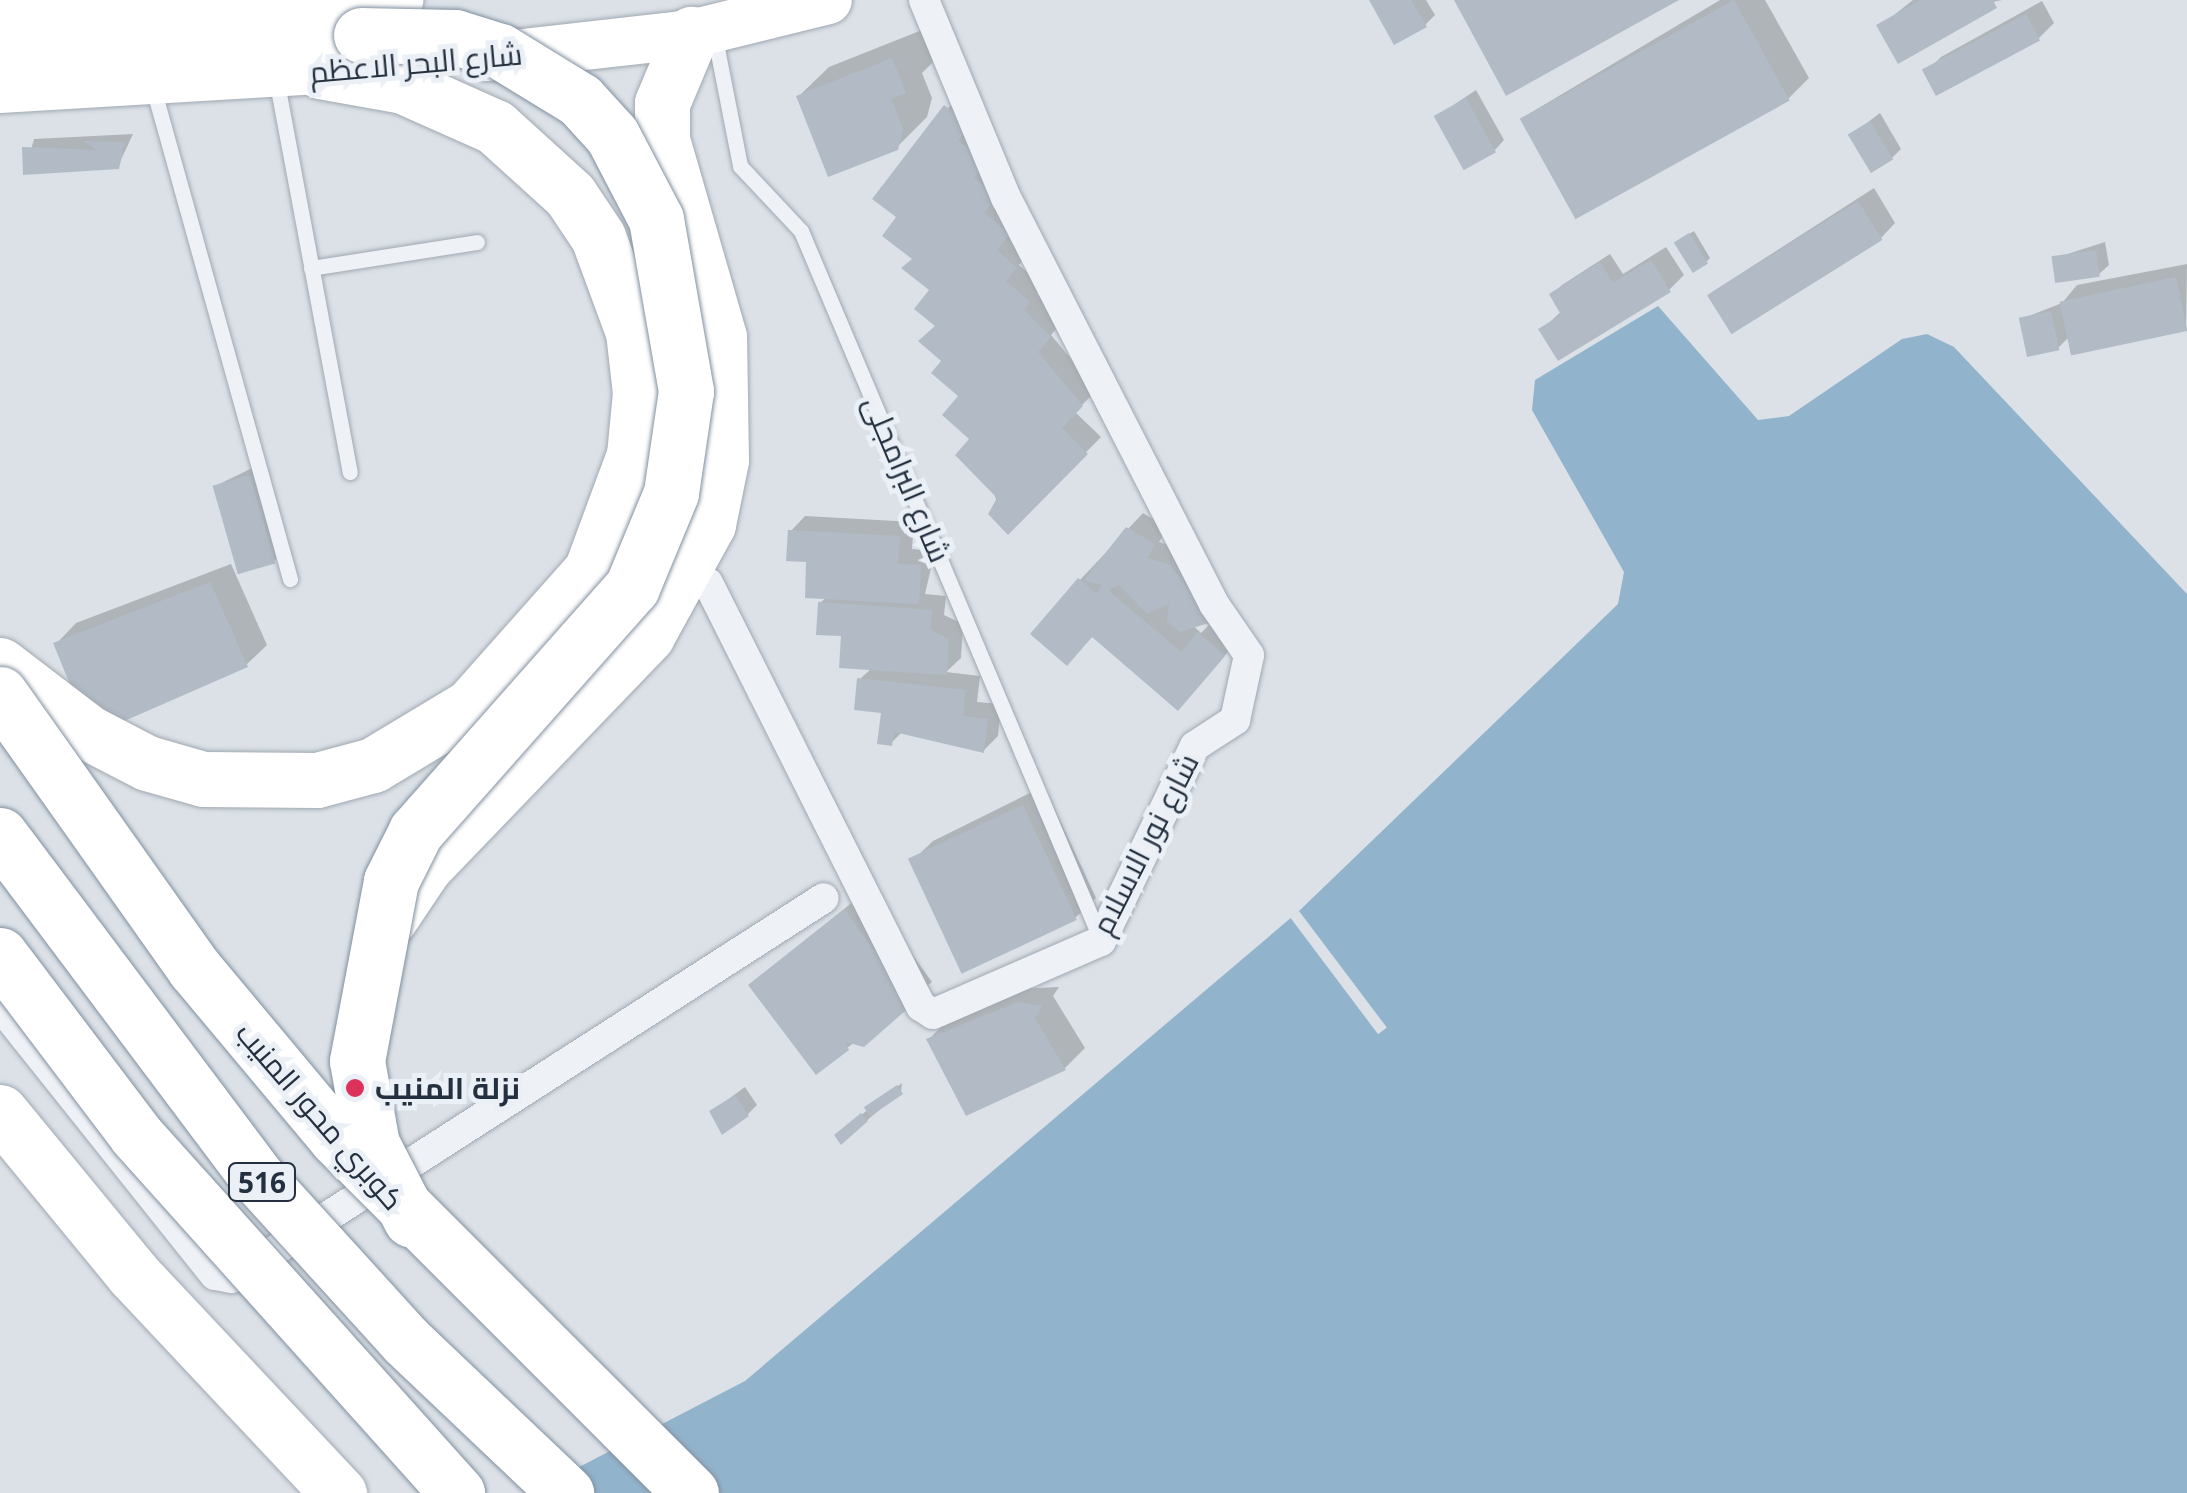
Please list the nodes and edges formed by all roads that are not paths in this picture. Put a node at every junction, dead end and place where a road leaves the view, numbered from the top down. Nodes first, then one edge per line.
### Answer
1 (828, 0) edge
2 (924, 0) edge
3 (303, 4) edge
4 (104, 10) edge
5 (380, 18) edge
6 (5, 24) edge
7 (702, 31) junction
8 (298, 73) junction
9 (151, 80) junction
10 (0, 89) edge
11 (477, 242) dead end
12 (311, 268) junction
13 (350, 472) dead end
14 (290, 579) dead end
15 (708, 583) dead end
16 (0, 665) edge
17 (0, 694) edge
18 (0, 836) edge
19 (824, 898) dead end
20 (380, 937) junction
21 (1101, 941) junction
22 (0, 955) edge
23 (0, 1006) edge
24 (0, 1112) edge
25 (411, 1220) junction
26 (339, 1493) edge
27 (456, 1493) edge
28 (566, 1493) edge
29 (691, 1493) edge

1 - 7 main road, شارع البحر الاعظم
2 - 21 street, شارع نور الاسلام
3 - 4 main road
3 - 5 main road
4 - 6 main road
5 - 6 highway
5 - 20 highway, bridge
7 - 8 main road, شارع البحر الاعظم
7 - 20 highway
7 - 21 lane, شارع البرامجلى
8 - 9 main road, شارع البحر الاعظم
8 - 12 lane
8 - 16 highway
9 - 10 main road, شارع البحر الاعظم
9 - 14 lane
11 - 12 lane
12 - 13 lane
15 - 21 street, شارع نور الاسلام
17 - 25 highway, كوبري محور المنيب / 516, bridge
18 - 28 highway, 516, bridge
19 - 23 street
20 - 25 highway, bridge
22 - 27 highway, 516, bridge
24 - 26 highway
25 - 29 highway, كوبري محور المنيب / 516, bridge

